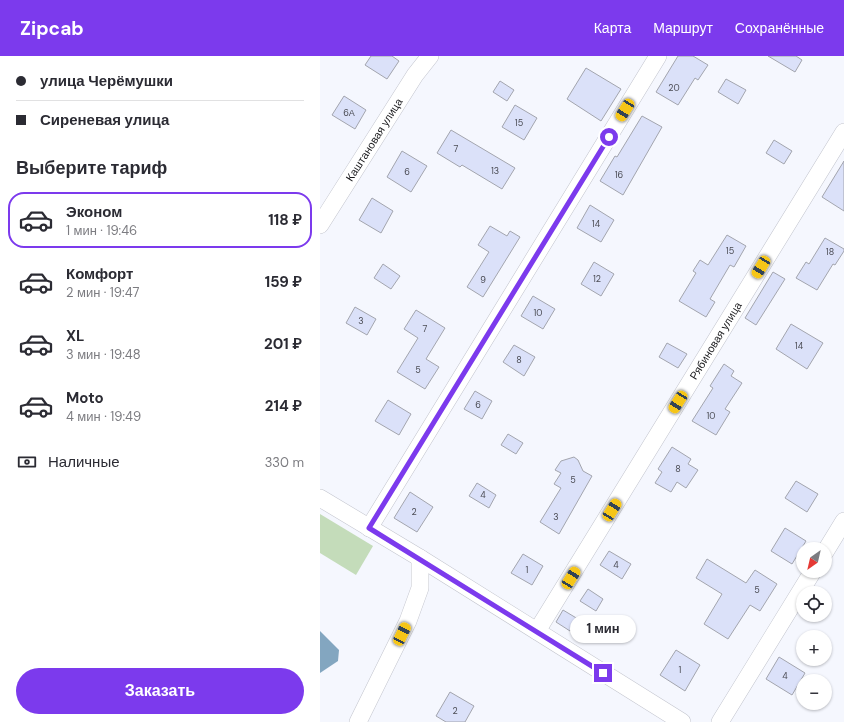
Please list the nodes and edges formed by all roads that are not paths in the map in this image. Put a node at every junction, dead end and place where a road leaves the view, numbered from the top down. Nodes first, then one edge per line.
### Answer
1 (430, 56) edge
2 (658, 56) edge
3 (844, 132) edge
4 (320, 225) edge
5 (320, 498) edge
6 (844, 521) edge
7 (369, 528) junction
8 (831, 542) edge
9 (420, 558) junction
10 (809, 578) edge
11 (537, 632) junction
12 (358, 722) edge
13 (682, 722) edge
14 (720, 722) edge

1 - 4 street, Каштановая улица
2 - 7 street
3 - 11 street, Рябиновая улица
5 - 7 street
6 - 8 street
7 - 9 street
9 - 11 street
9 - 12 street
10 - 14 street
11 - 13 street

